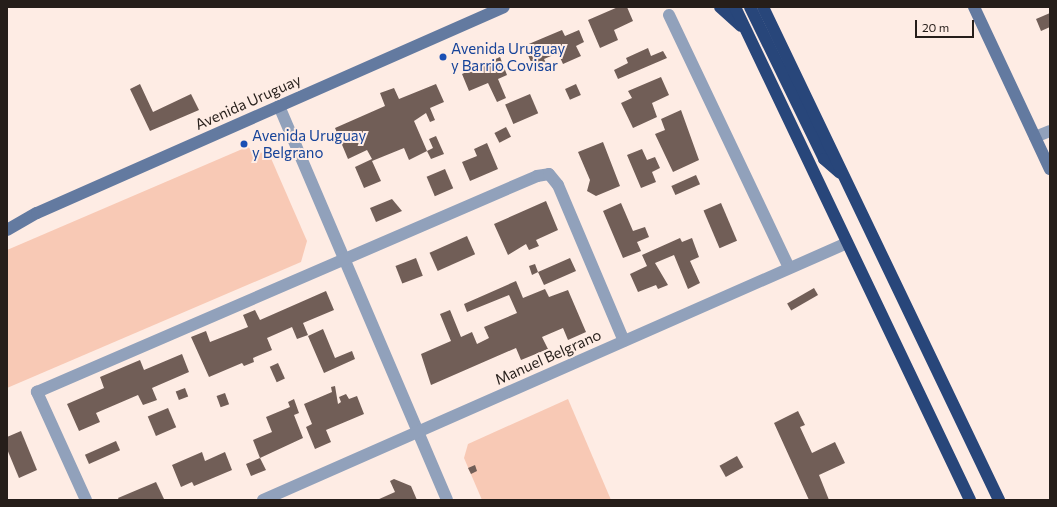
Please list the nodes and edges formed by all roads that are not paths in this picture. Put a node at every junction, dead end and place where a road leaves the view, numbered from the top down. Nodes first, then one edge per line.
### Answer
1 (504, 7) edge
2 (720, 7) edge
3 (735, 7) edge
4 (750, 7) edge
5 (763, 7) edge
6 (974, 7) edge
7 (669, 15) dead end
8 (747, 32) junction
9 (279, 106) junction
10 (1050, 131) edge
11 (1035, 137) junction
12 (1050, 169) edge
13 (842, 175) junction
14 (7, 230) edge
15 (847, 243) junction
16 (344, 259) junction
17 (789, 268) junction
18 (624, 341) junction
19 (418, 432) junction
20 (86, 500) edge
21 (263, 500) edge
22 (447, 500) edge
23 (970, 500) edge
24 (999, 500) edge

1 - 9 main road, Avenida Uruguay
2 - 8 highway
3 - 8 highway
4 - 13 highway
5 - 13 highway
6 - 11 main road
7 - 17 street
8 - 15 highway
9 - 14 main road, Avenida Uruguay
9 - 16 street
10 - 11 street
11 - 12 main road
13 - 24 highway
15 - 17 street, Manuel Belgrano
15 - 23 highway
16 - 18 street
16 - 19 street
16 - 20 street
17 - 18 street, Manuel Belgrano
18 - 19 street, Manuel Belgrano
19 - 21 street, Manuel Belgrano
19 - 22 street

